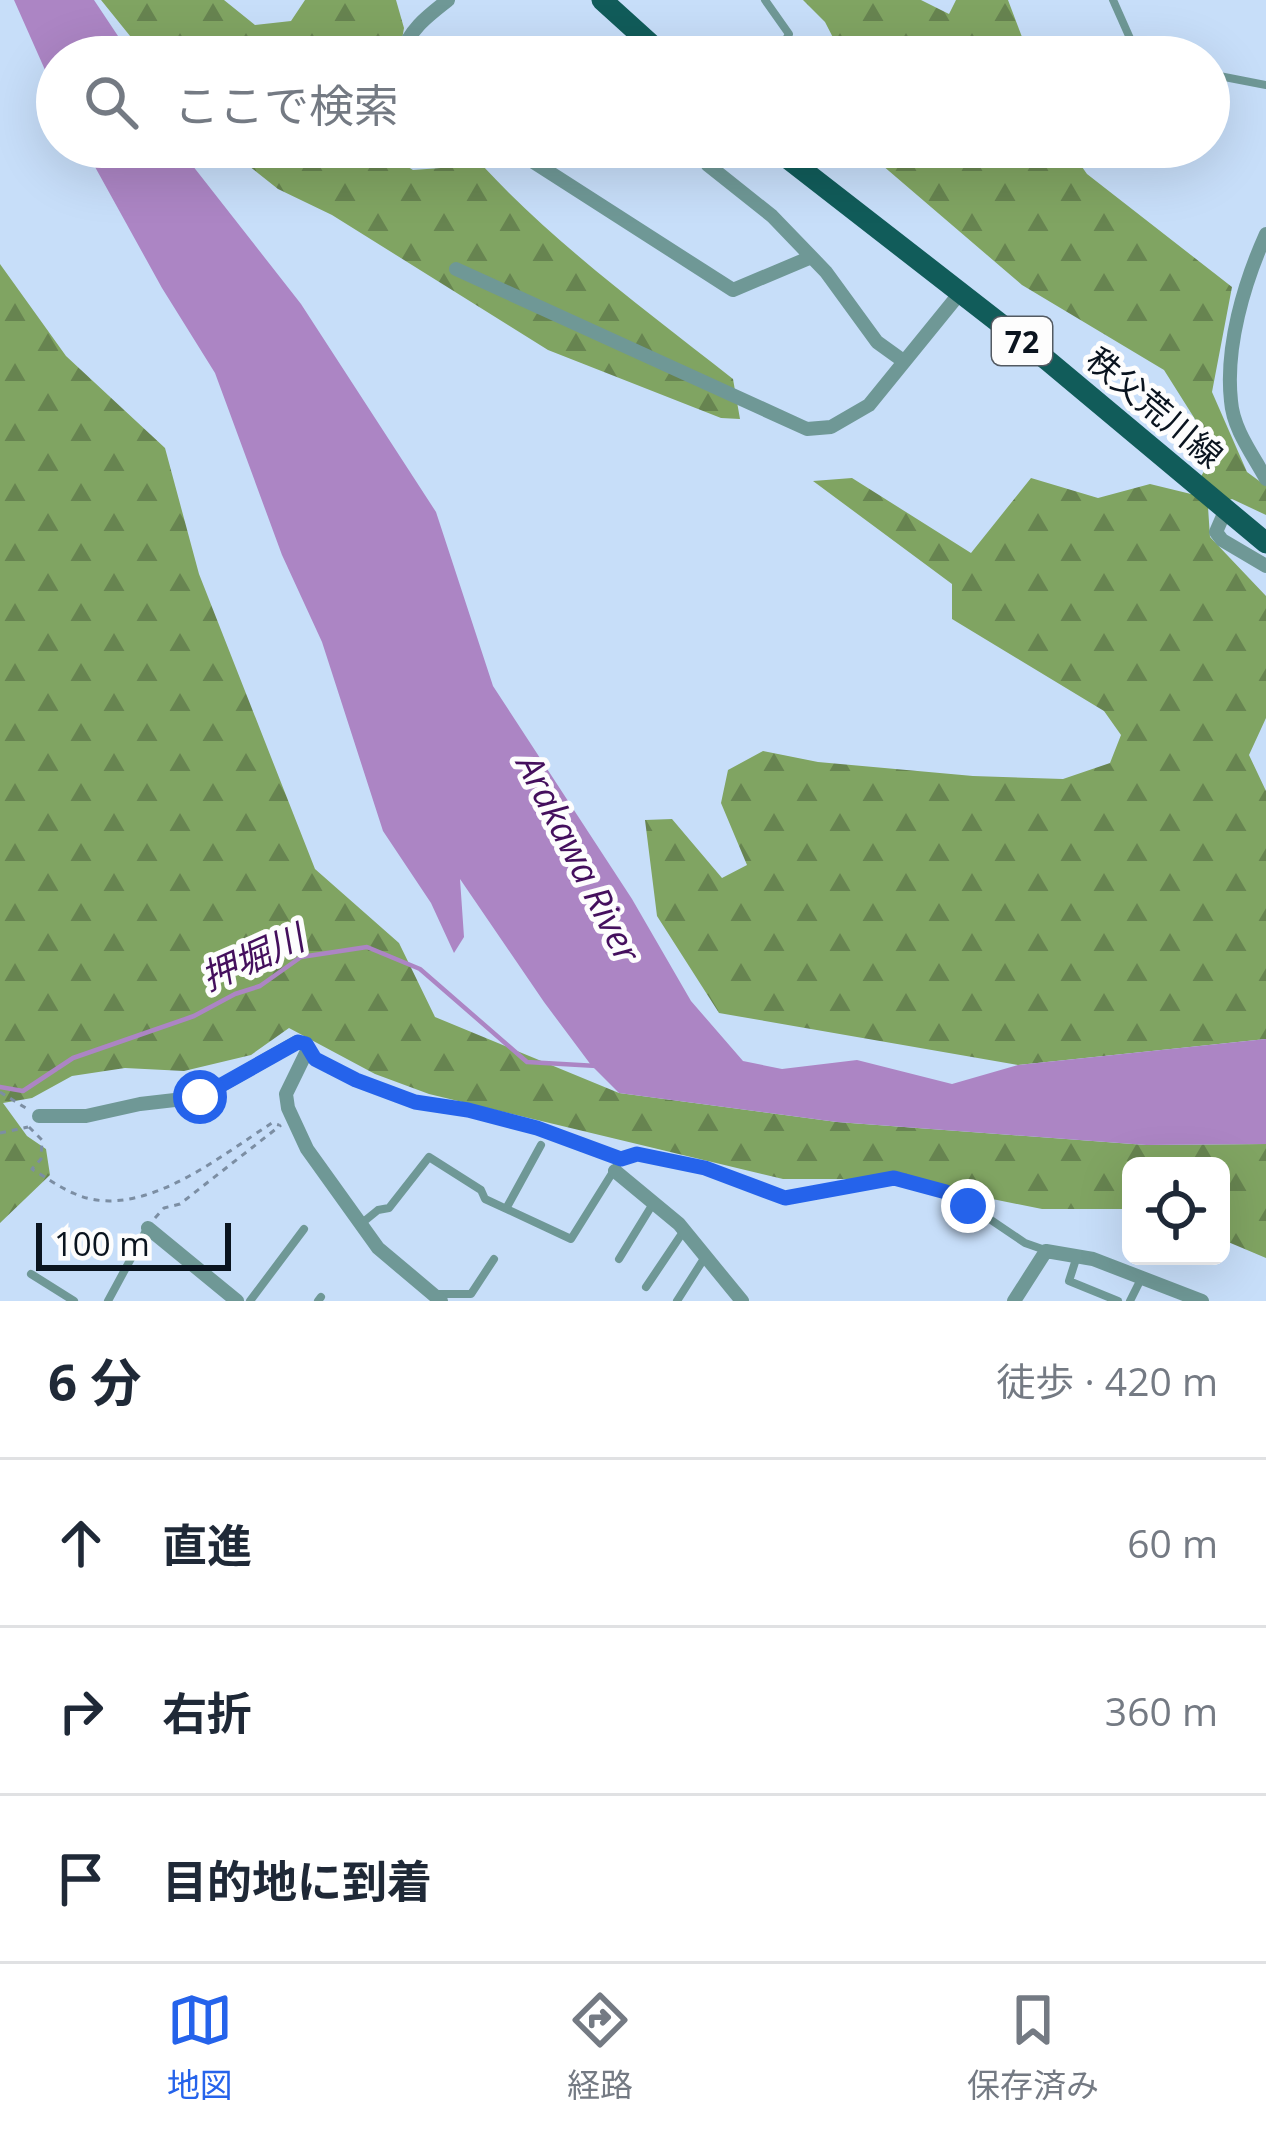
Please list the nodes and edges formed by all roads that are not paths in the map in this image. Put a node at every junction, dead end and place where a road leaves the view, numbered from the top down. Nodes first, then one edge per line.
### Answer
1 (448, 0) edge
2 (602, 0) edge
3 (765, 0) edge
4 (1113, 0) edge
5 (410, 36) edge
6 (642, 36) edge
7 (788, 36) edge
8 (1129, 36) edge
9 (1230, 78) edge
10 (1266, 85) edge
11 (543, 168) edge
12 (712, 168) edge
13 (800, 168) edge
14 (1266, 234) edge
15 (809, 258) junction
16 (456, 269) dead end
17 (960, 293) junction
18 (902, 360) junction
19 (1266, 479) edge
20 (1226, 508) junction
21 (1266, 543) edge
22 (1266, 566) edge
23 (34, 1122) road end
24 (541, 1145) dead end
25 (618, 1165) joint
26 (655, 1201) junction
27 (507, 1207) junction
28 (991, 1220) road end
29 (359, 1226) junction
30 (148, 1228) joint
31 (304, 1229) dead end
32 (684, 1231) junction
33 (1046, 1250) junction
34 (706, 1256) junction
35 (1078, 1256) junction
36 (494, 1259) dead end
37 (619, 1259) dead end
38 (32, 1274) dead end
39 (1141, 1277) junction
40 (646, 1287) dead end
41 (438, 1297) edge
42 (74, 1301) edge
43 (108, 1301) edge
44 (237, 1301) edge
45 (250, 1301) edge
46 (677, 1301) edge
47 (742, 1301) edge
48 (1014, 1301) edge
49 (1118, 1301) edge
50 (1130, 1301) edge
51 (1202, 1301) edge

1 - 5 street
2 - 6 main road
3 - 7 lane
4 - 8 lane
9 - 10 lane
11 - 15 street
12 - 15 street
13 - 17 main road, 秩父荒川線 / 72
14 - 19 street
15 - 18 street
16 - 18 street
17 - 18 street
17 - 20 main road, 秩父荒川線 / 72
20 - 21 main road, 秩父荒川線 / 72
20 - 22 street
23 - 29 street
24 - 27 lane
25 - 26 street
25 - 27 lane
26 - 32 street
26 - 37 lane
27 - 29 lane
28 - 33 lane
29 - 41 street
30 - 43 lane
30 - 44 street
31 - 45 lane
32 - 34 street
32 - 40 lane
33 - 35 street
33 - 48 street
34 - 46 lane
34 - 47 street
35 - 39 street
35 - 49 lane
36 - 41 lane
38 - 42 lane
39 - 50 lane
39 - 51 street

